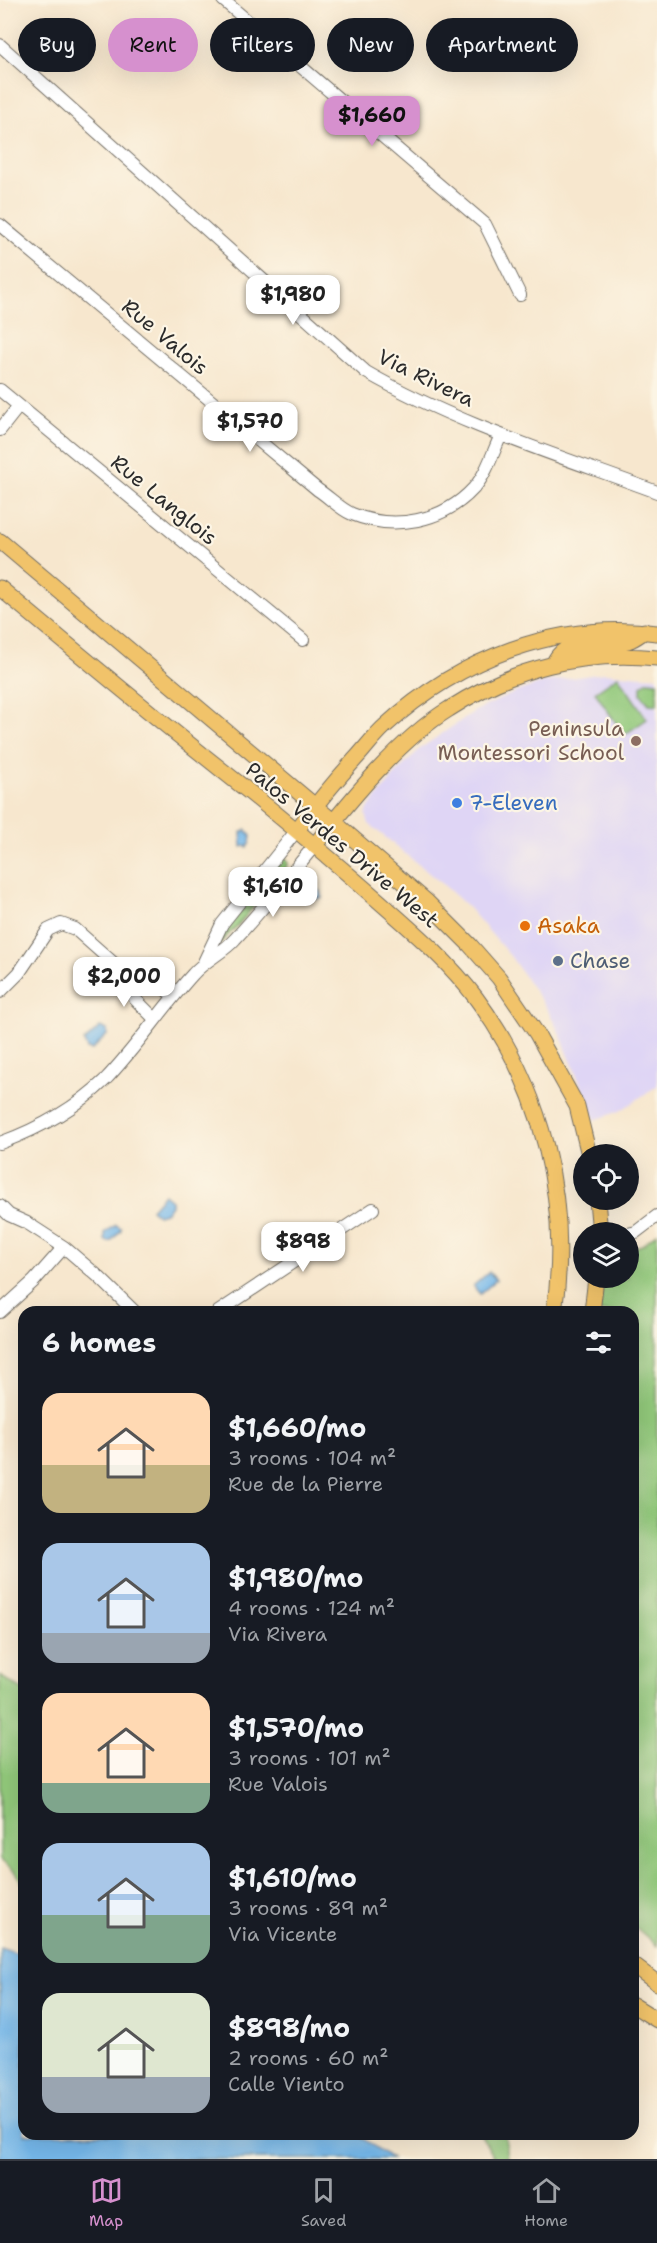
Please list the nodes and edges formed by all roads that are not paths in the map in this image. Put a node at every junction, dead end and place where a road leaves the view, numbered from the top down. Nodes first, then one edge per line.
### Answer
1 (223, 0) edge
2 (0, 45) edge
3 (0, 225) edge
4 (520, 295) dead end
5 (1, 393) edge
6 (19, 406) junction
7 (0, 430) edge
8 (501, 435) junction
9 (657, 492) edge
10 (0, 541) edge
11 (0, 588) edge
12 (651, 632) edge
13 (303, 640) dead end
14 (657, 658) edge
15 (554, 663) junction
16 (314, 806) junction
17 (334, 822) junction
18 (297, 830) junction
19 (315, 845) junction
20 (203, 963) junction
21 (128, 976) junction
22 (0, 992) edge
23 (173, 996) junction
24 (155, 1019) junction
25 (0, 1143) edge
26 (586, 1144) edge
27 (0, 1206) edge
28 (373, 1209) dead end
29 (657, 1216) edge
30 (639, 1230) edge
31 (64, 1247) junction
32 (595, 1288) edge
33 (129, 1306) edge
34 (227, 1306) edge
35 (555, 1306) edge
36 (593, 1306) edge
37 (0, 1312) edge
38 (639, 1970) edge
39 (657, 1983) edge
40 (639, 2009) edge
41 (657, 2020) edge

1 - 4 street
2 - 8 street, Via Rivera
3 - 8 street, Rue Valois
5 - 6 street, Rue Langlois
6 - 7 street
6 - 13 street, Rue Langlois
8 - 9 street, Via Rivera
10 - 16 main road, Palos Verdes Drive West
11 - 18 main road, Palos Verdes Drive West
12 - 15 main road
12 - 16 main road
14 - 15 main road
15 - 17 main road
16 - 17 main road, Palos Verdes Drive West
16 - 18 main road
17 - 19 main road
17 - 26 main road, Palos Verdes Drive West
18 - 19 main road, Palos Verdes Drive West
18 - 20 street
19 - 20 street
19 - 35 main road, Palos Verdes Drive West
20 - 23 street
21 - 22 street
21 - 23 street
21 - 24 street
23 - 24 street
24 - 25 street
27 - 31 street
28 - 34 street
29 - 30 street
31 - 33 street
31 - 37 street
32 - 36 main road
38 - 39 main road
40 - 41 main road

